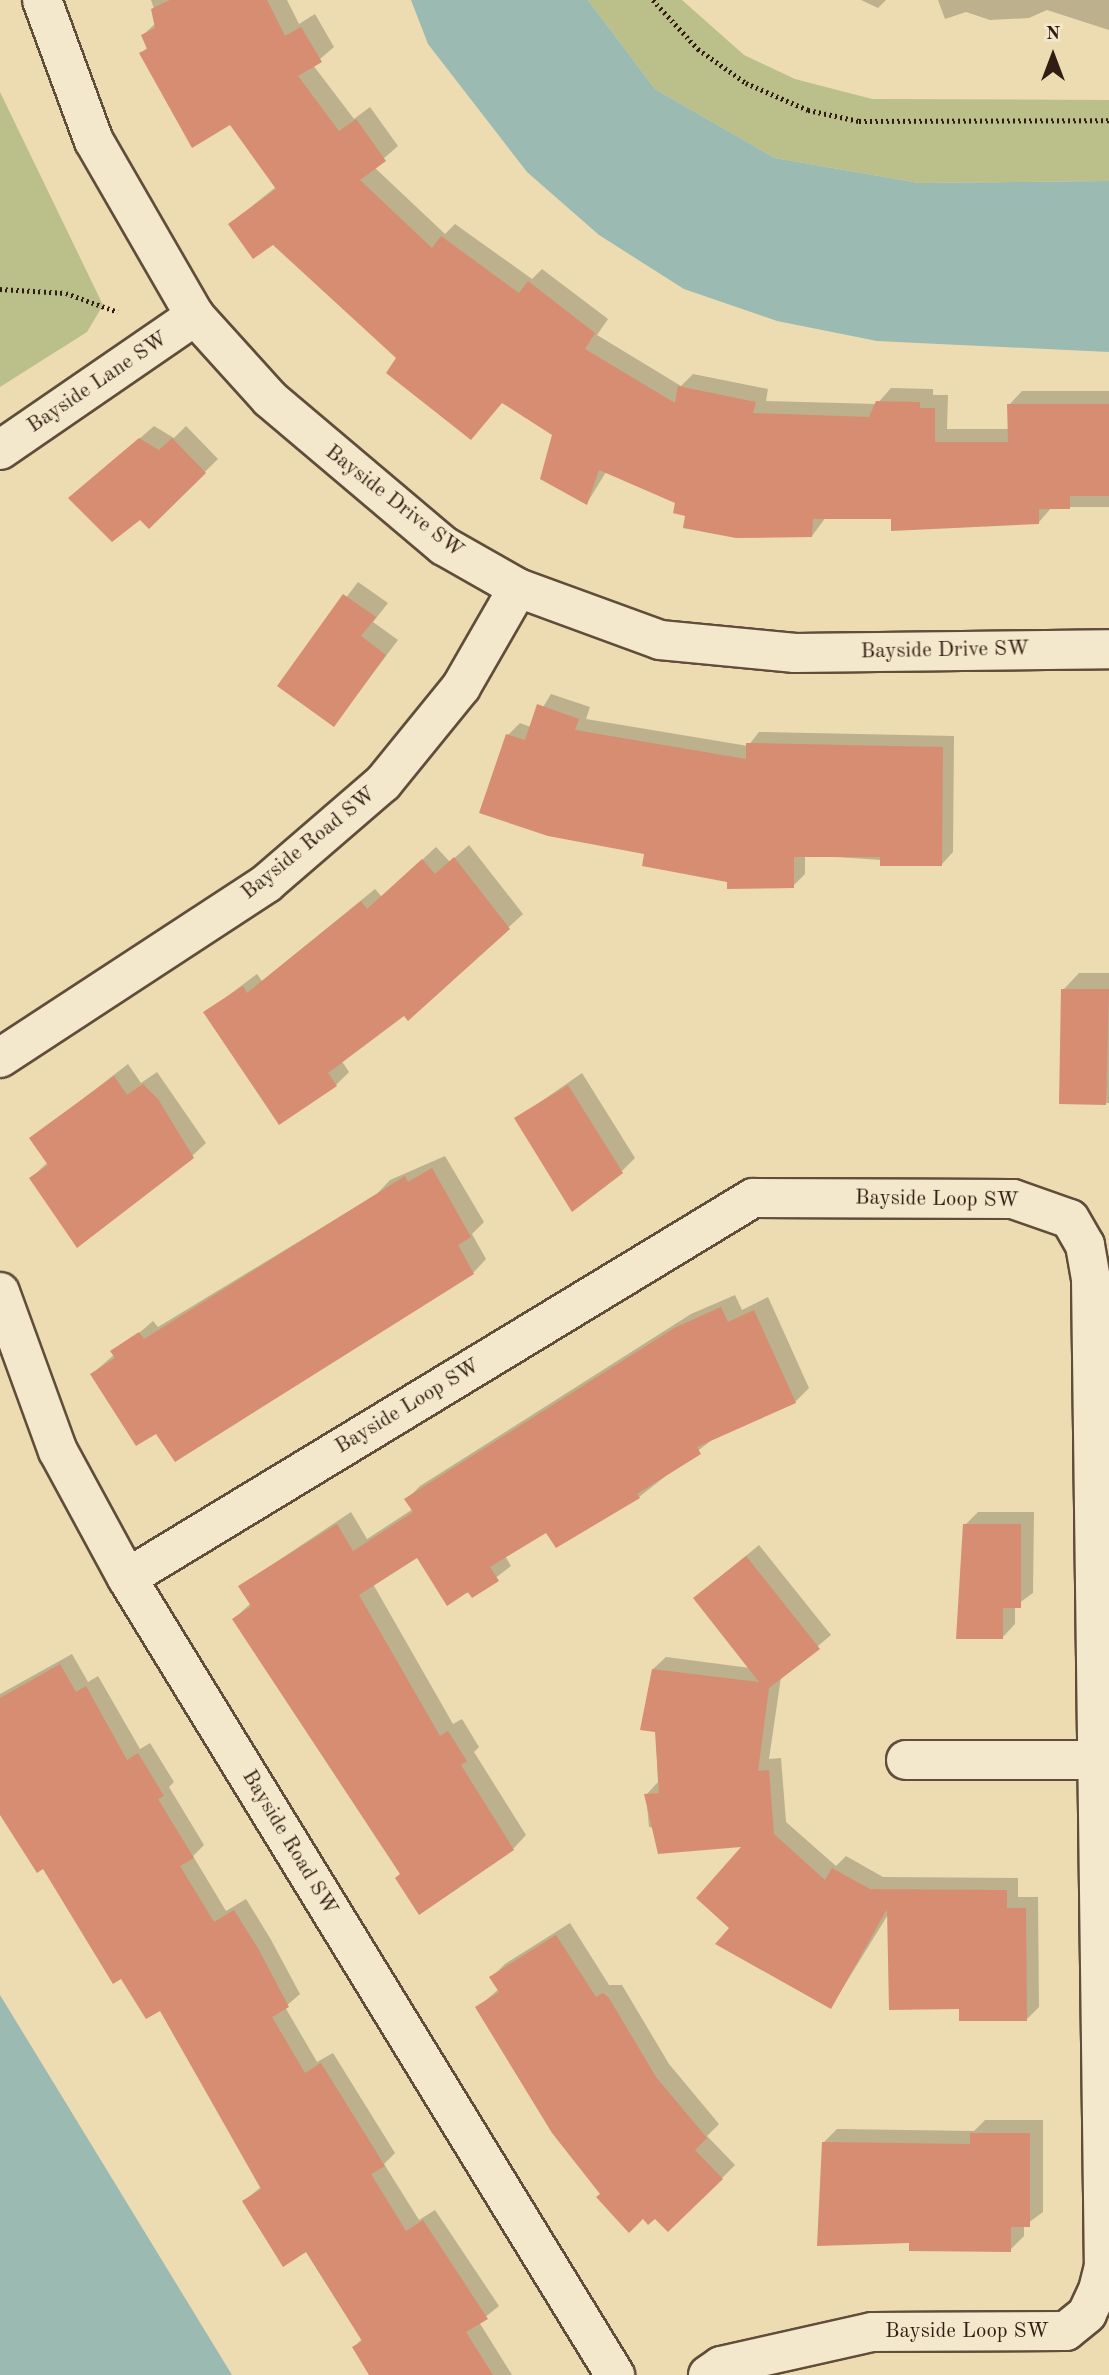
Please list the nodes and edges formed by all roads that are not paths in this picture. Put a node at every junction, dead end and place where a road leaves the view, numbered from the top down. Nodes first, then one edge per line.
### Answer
1 (42, 0) edge
2 (195, 316) junction
3 (0, 450) edge
4 (519, 588) junction
5 (1109, 649) edge
6 (0, 1058) edge
7 (0, 1292) edge
8 (127, 1578) junction
9 (906, 1760) dead end
10 (1098, 1760) junction
11 (615, 2375) edge
12 (708, 2375) edge

1 - 2 street, Bayside Drive SW
2 - 3 street, Bayside Lane SW
2 - 4 street, Bayside Drive SW
4 - 5 street, Bayside Drive SW
4 - 6 street, Bayside Road SW
7 - 8 street, Bayside Road SW
8 - 10 street, Bayside Loop SW
8 - 11 street, Bayside Road SW
9 - 10 street
10 - 12 street, Bayside Loop SW

